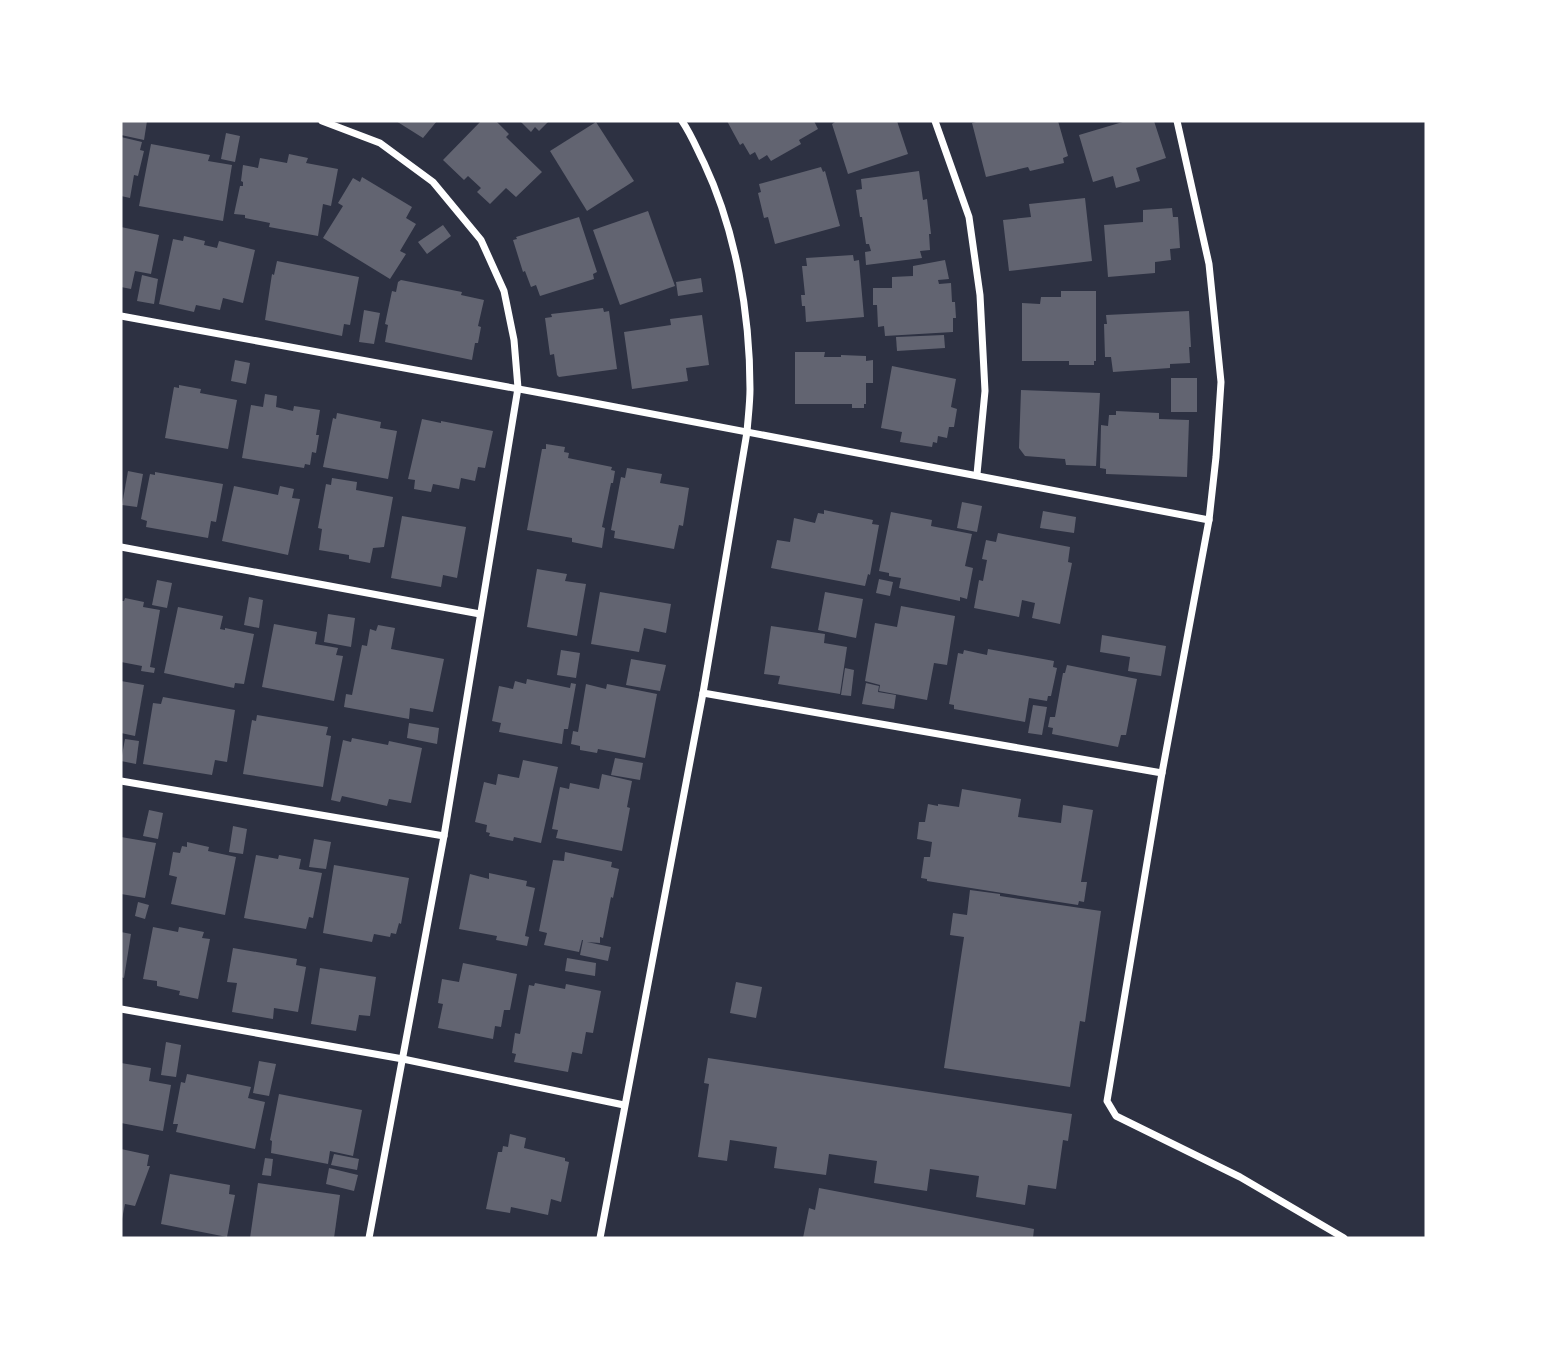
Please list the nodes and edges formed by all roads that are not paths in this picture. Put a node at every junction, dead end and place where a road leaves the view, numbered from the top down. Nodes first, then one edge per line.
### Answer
1 (321, 121) edge
2 (682, 121) edge
3 (935, 121) edge
4 (1177, 121) edge
5 (121, 316) edge
6 (518, 388) junction
7 (747, 432) junction
8 (977, 474) junction
9 (1209, 520) junction
10 (121, 547) edge
11 (480, 614) junction
12 (703, 693) junction
13 (1162, 773) junction
14 (121, 781) edge
15 (444, 836) junction
16 (121, 1009) edge
17 (403, 1059) junction
18 (624, 1105) junction
19 (369, 1238) edge
20 (600, 1238) edge
21 (1344, 1238) edge

1 - 6 street
2 - 7 street
3 - 8 street
4 - 9 street
5 - 6 street
6 - 7 street
6 - 11 street
7 - 8 street
7 - 12 street
8 - 9 street
9 - 13 street
10 - 11 street
11 - 15 street
12 - 13 street
12 - 18 street
13 - 21 street
14 - 15 street
15 - 17 street
16 - 17 street
17 - 18 street
17 - 19 street
18 - 20 street

